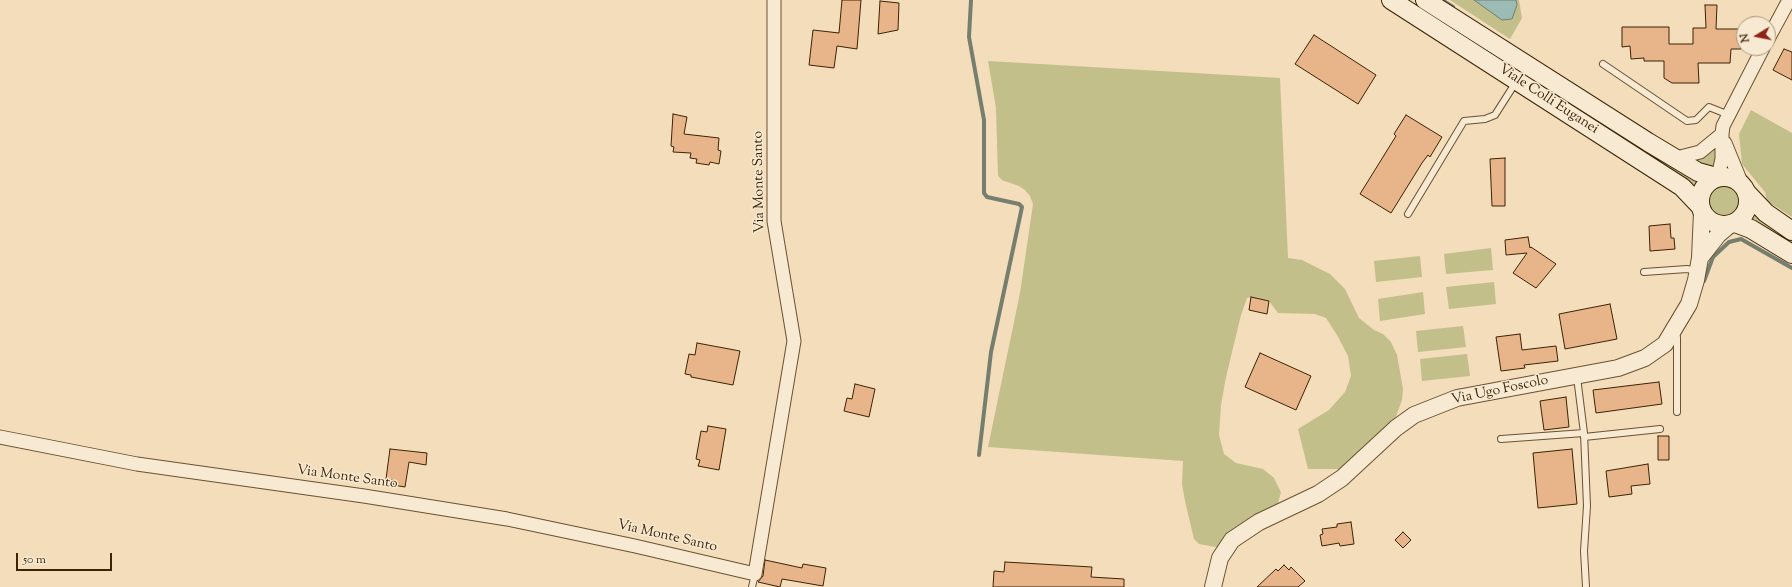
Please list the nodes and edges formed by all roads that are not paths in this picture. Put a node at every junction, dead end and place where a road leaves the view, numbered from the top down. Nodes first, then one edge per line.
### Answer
1 (774, 0) edge
2 (1391, 0) edge
3 (1425, 0) edge
4 (1789, 0) edge
5 (1787, 17) edge
6 (1776, 30) edge
7 (1759, 56) edge
8 (1603, 64) dead end
9 (1517, 80) junction
10 (1729, 115) junction
11 (1722, 134) junction
12 (1676, 158) junction
13 (1717, 177) junction
14 (1744, 188) junction
15 (1701, 209) junction
16 (1408, 214) dead end
17 (1733, 224) junction
18 (1792, 231) edge
19 (1792, 254) edge
20 (1699, 265) junction
21 (1644, 272) dead end
22 (1672, 333) junction
23 (1576, 375) junction
24 (1677, 412) dead end
25 (1660, 429) dead end
26 (1584, 435) junction
27 (0, 437) edge
28 (1501, 439) dead end
29 (754, 581) edge
30 (1213, 587) edge
31 (1586, 587) edge

1 - 29 street, Via Monte Santo
2 - 9 main road, Viale Colli Euganei
3 - 12 main road, Viale Colli Euganei
4 - 5 street
5 - 6 street
7 - 10 street
8 - 10 lane
9 - 15 main road, Viale Colli Euganei
9 - 16 lane
10 - 11 street
11 - 12 street
11 - 13 street
11 - 14 street
12 - 13 main road, Viale Colli Euganei
13 - 14 main road, Viale Colli Euganei
13 - 15 main road
14 - 17 main road
14 - 18 main road
15 - 17 main road, Viale Colli Euganei
15 - 20 street, Via Ugo Foscolo
17 - 19 main road, Viale Colli Euganei
17 - 20 street, Via Ugo Foscolo
20 - 21 lane
20 - 22 street, Via Ugo Foscolo
22 - 23 street, Via Ugo Foscolo
22 - 24 lane
23 - 26 lane
23 - 30 street, Via Ugo Foscolo
25 - 26 lane
26 - 28 lane
26 - 31 lane
27 - 29 street, Via Monte Santo

